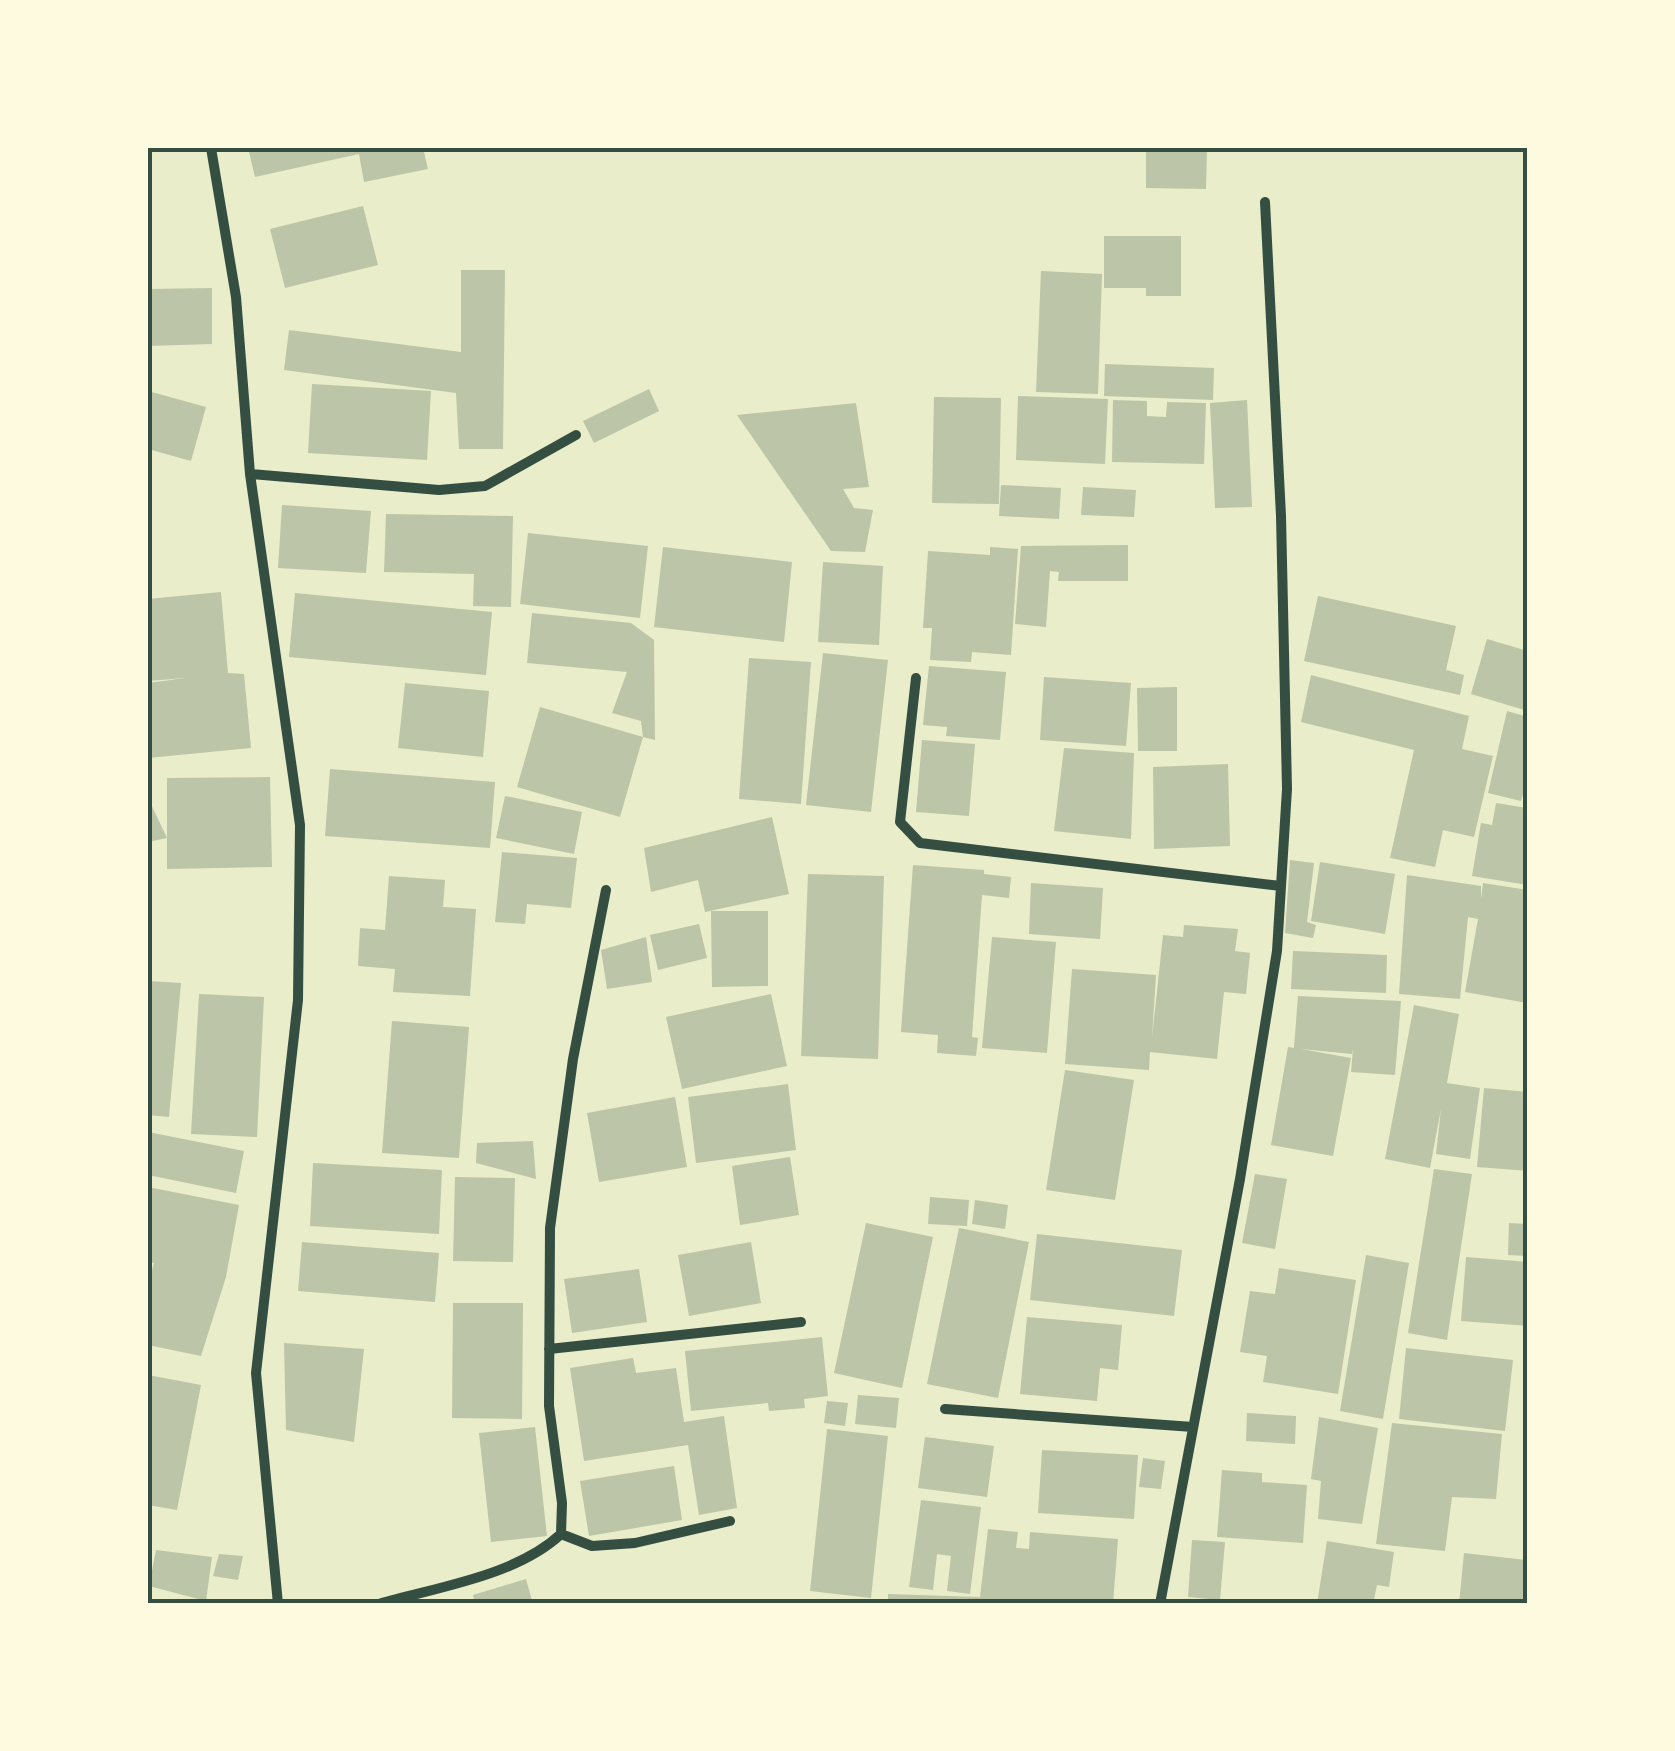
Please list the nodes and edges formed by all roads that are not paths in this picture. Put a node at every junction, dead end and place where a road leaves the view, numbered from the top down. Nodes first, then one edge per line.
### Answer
1 (212, 148) edge
2 (1264, 202) dead end
3 (576, 435) dead end
4 (250, 474) junction
5 (916, 678) dead end
6 (1281, 886) junction
7 (606, 890) dead end
8 (801, 1322) dead end
9 (549, 1349) junction
10 (945, 1409) dead end
11 (1193, 1427) junction
12 (730, 1520) dead end
13 (561, 1534) junction
14 (278, 1604) edge
15 (379, 1604) edge
16 (1160, 1604) edge

1 - 4 street
2 - 6 street
3 - 4 street
4 - 14 street
5 - 6 street
6 - 11 street
7 - 9 street
8 - 9 street
9 - 13 street
10 - 11 street
11 - 16 street
12 - 13 street
13 - 15 street

